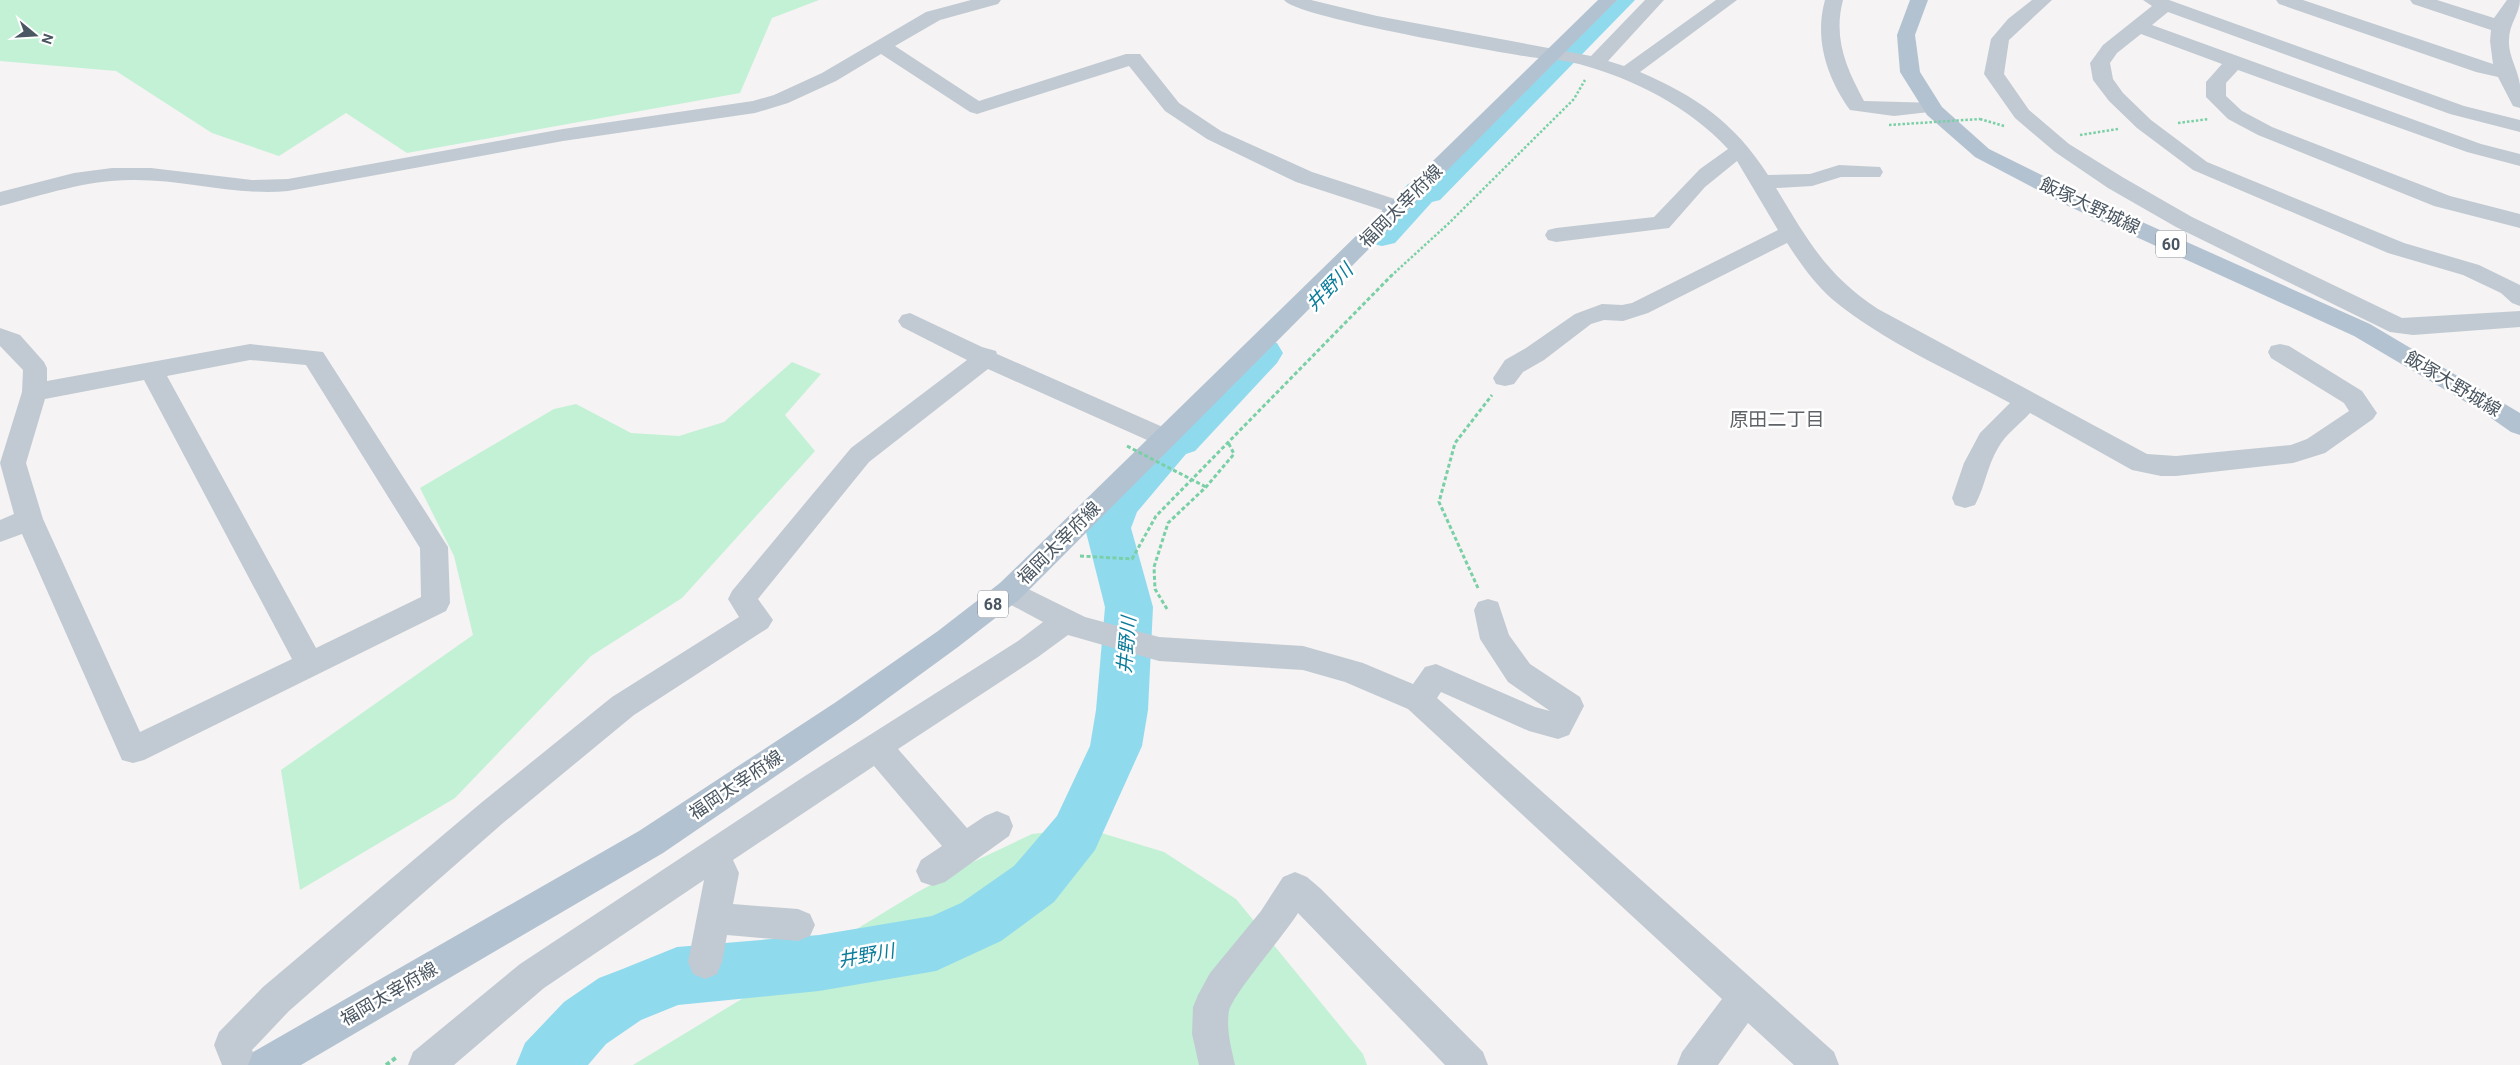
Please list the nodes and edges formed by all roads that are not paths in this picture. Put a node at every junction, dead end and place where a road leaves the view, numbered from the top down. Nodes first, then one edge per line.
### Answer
1 (992, 0) edge
2 (1293, 0) edge
3 (1608, 0) edge
4 (1655, 0) edge
5 (1728, 0) edge
6 (1834, 0) edge
7 (1919, 0) edge
8 (2043, 0) edge
9 (2285, 0) edge
10 (2419, 0) edge
11 (2516, 0) edge
12 (2159, 2) edge
13 (2137, 26) junction
14 (2502, 27) junction
15 (880, 46) junction
16 (1553, 54) junction
17 (2235, 62) junction
18 (1594, 64) junction
19 (2505, 73) junction
20 (1625, 74) junction
21 (2520, 102) edge
22 (1931, 107) junction
23 (2520, 126) edge
24 (1740, 151) junction
25 (2520, 160) edge
26 (1872, 172) dead end
27 (1761, 182) junction
28 (0, 199) edge
29 (1399, 208) junction
30 (2520, 221) edge
31 (1791, 232) junction
32 (1556, 235) dead end
33 (2520, 298) edge
34 (2520, 319) edge
35 (910, 321) dead end
36 (0, 336) edge
37 (2280, 352) dead end
38 (980, 355) junction
39 (152, 370) junction
40 (1505, 378) road end
41 (35, 392) junction
42 (2027, 401) junction
43 (2520, 426) edge
44 (1165, 438) junction
45 (1965, 498) dead end
46 (29, 519) junction
47 (0, 532) edge
48 (1010, 591) junction
49 (1488, 610) road end
50 (1066, 620) junction
51 (310, 664) junction
52 (1419, 700) junction
53 (877, 747) junction
54 (997, 826) dead end
55 (964, 848) junction
56 (713, 856) junction
57 (933, 870) dead end
58 (713, 918) junction
59 (798, 926) dead end
60 (705, 962) dead end
61 (1745, 998) junction
62 (240, 1065) edge
63 (266, 1065) edge
64 (426, 1065) edge
65 (1217, 1065) edge
66 (1470, 1065) edge
67 (1695, 1065) edge
68 (1820, 1065) edge

1 - 15 street
2 - 16 street
3 - 16 main road, 福岡太宰府線 / 68
4 - 18 street
5 - 20 street
6 - 22 street
7 - 22 main road, 飯塚大野城線 / 60
8 - 34 street
9 - 19 street
10 - 14 street
11 - 14 street
12 - 13 street
12 - 23 street
13 - 17 street
13 - 33 street
14 - 19 street
15 - 28 street
15 - 29 street
16 - 18 street
16 - 29 main road, 福岡太宰府線 / 68
17 - 25 street
17 - 30 street
18 - 20 street
19 - 21 street
20 - 24 street
22 - 43 main road, 飯塚大野城線 / 60
24 - 27 street
24 - 32 street
26 - 27 street
27 - 31 street
29 - 44 main road, 福岡太宰府線 / 68
31 - 40 street
31 - 42 street
35 - 38 street
36 - 41 street
37 - 42 street
38 - 44 street
38 - 62 street
39 - 41 street
39 - 51 street
39 - 51 street
41 - 46 street
42 - 45 street
44 - 48 main road, 福岡太宰府線 / 68
46 - 47 street
46 - 51 street
48 - 50 street
48 - 63 main road, 福岡太宰府線 / 68
49 - 52 street
50 - 52 street
50 - 53 street
52 - 61 street
53 - 55 street
53 - 56 street
54 - 55 street
55 - 57 street
56 - 58 street
56 - 64 street
58 - 59 street
58 - 60 street
61 - 67 street
61 - 68 street
65 - 66 street

